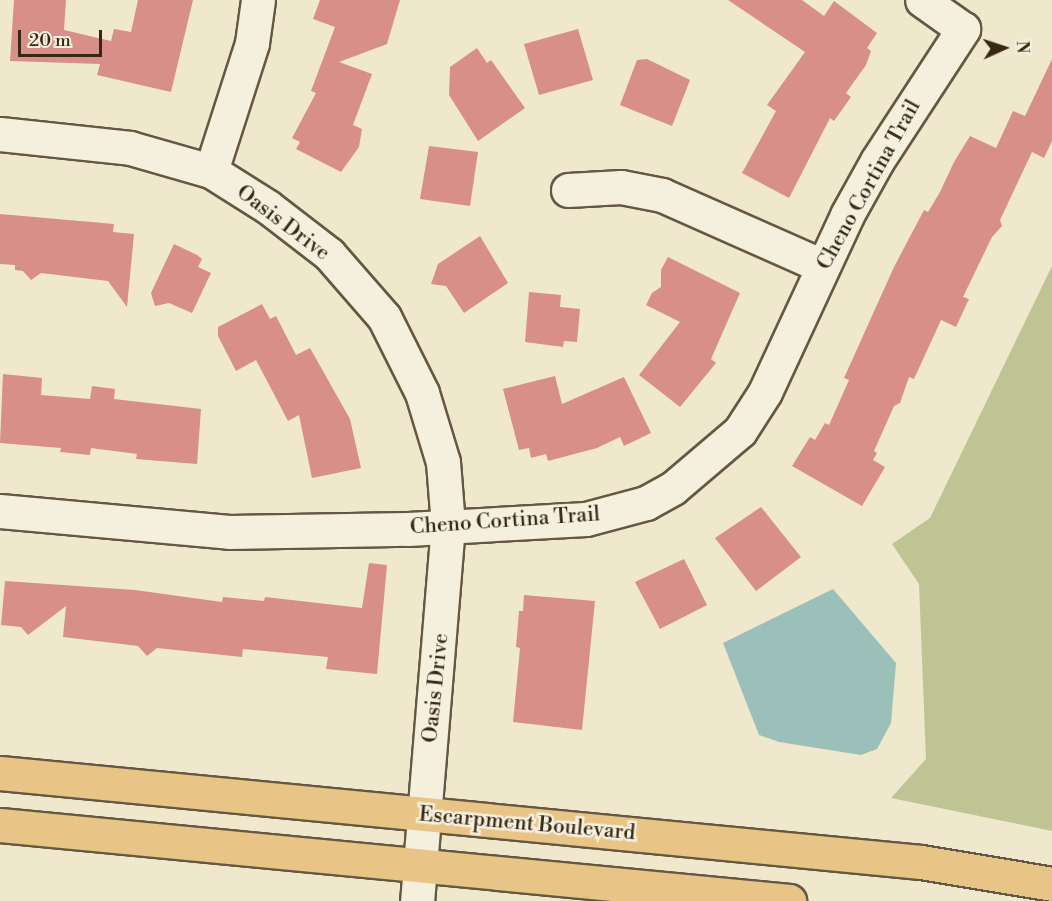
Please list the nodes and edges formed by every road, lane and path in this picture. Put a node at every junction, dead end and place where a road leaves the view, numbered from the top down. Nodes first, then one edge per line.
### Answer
1 (258, 0) edge
2 (922, 0) edge
3 (0, 134) edge
4 (211, 171) junction
5 (568, 190) dead end
6 (822, 266) junction
7 (0, 511) edge
8 (448, 525) junction
9 (0, 773) edge
10 (425, 814) junction
11 (0, 825) edge
12 (421, 865) junction
13 (1052, 884) edge
14 (417, 901) edge
15 (789, 901) edge

1 - 4 street
2 - 6 street, Cheno Cortina Trail
3 - 4 street, Oasis Drive
4 - 8 street, Oasis Drive
5 - 6 street
6 - 8 street, Cheno Cortina Trail
7 - 8 street, Cheno Cortina Trail
8 - 10 street, Oasis Drive
9 - 10 main road, Escarpment Boulevard
10 - 12 street, Oasis Drive
10 - 13 main road, Escarpment Boulevard
11 - 12 main road
12 - 14 street, Oasis Drive
12 - 15 main road

